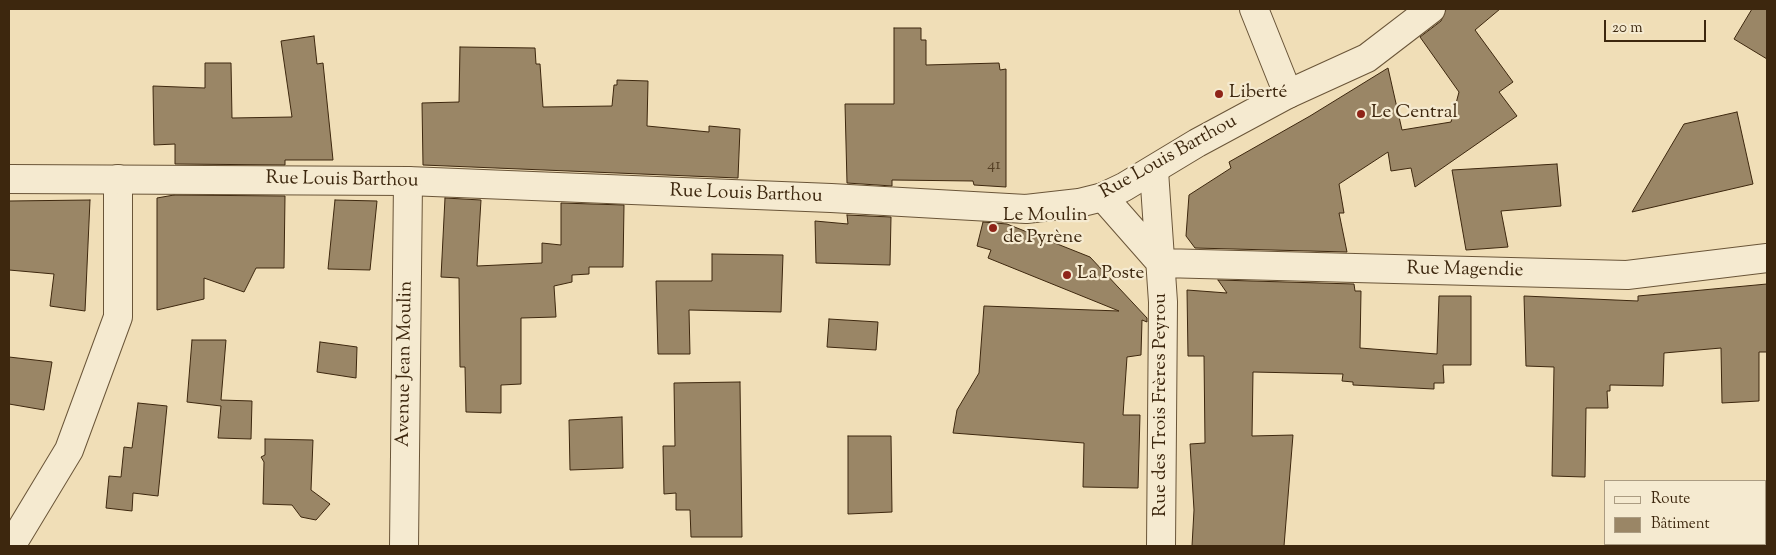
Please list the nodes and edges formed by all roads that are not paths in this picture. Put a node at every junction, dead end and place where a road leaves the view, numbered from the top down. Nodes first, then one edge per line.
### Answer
1 (1254, 9) edge
2 (1431, 9) edge
3 (1288, 94) junction
4 (1154, 170) junction
5 (9, 179) edge
6 (118, 179) junction
7 (408, 181) junction
8 (1103, 197) junction
9 (1767, 258) edge
10 (1161, 264) junction
11 (11, 546) edge
12 (404, 546) edge
13 (1161, 546) edge

1 - 3 street
2 - 3 street, Rue Louis Barthou
3 - 4 street, Rue Louis Barthou
4 - 8 street, Rue Louis Barthou
4 - 10 street, Rue des Trois Frères Peyrou
5 - 6 street, Rue Louis Barthou
6 - 7 street, Rue Louis Barthou
6 - 11 street
7 - 8 street, Rue Louis Barthou
7 - 12 street, Avenue Jean Moulin
8 - 10 street
9 - 10 street, Rue Magendie
10 - 13 street, Rue des Trois Frères Peyrou

